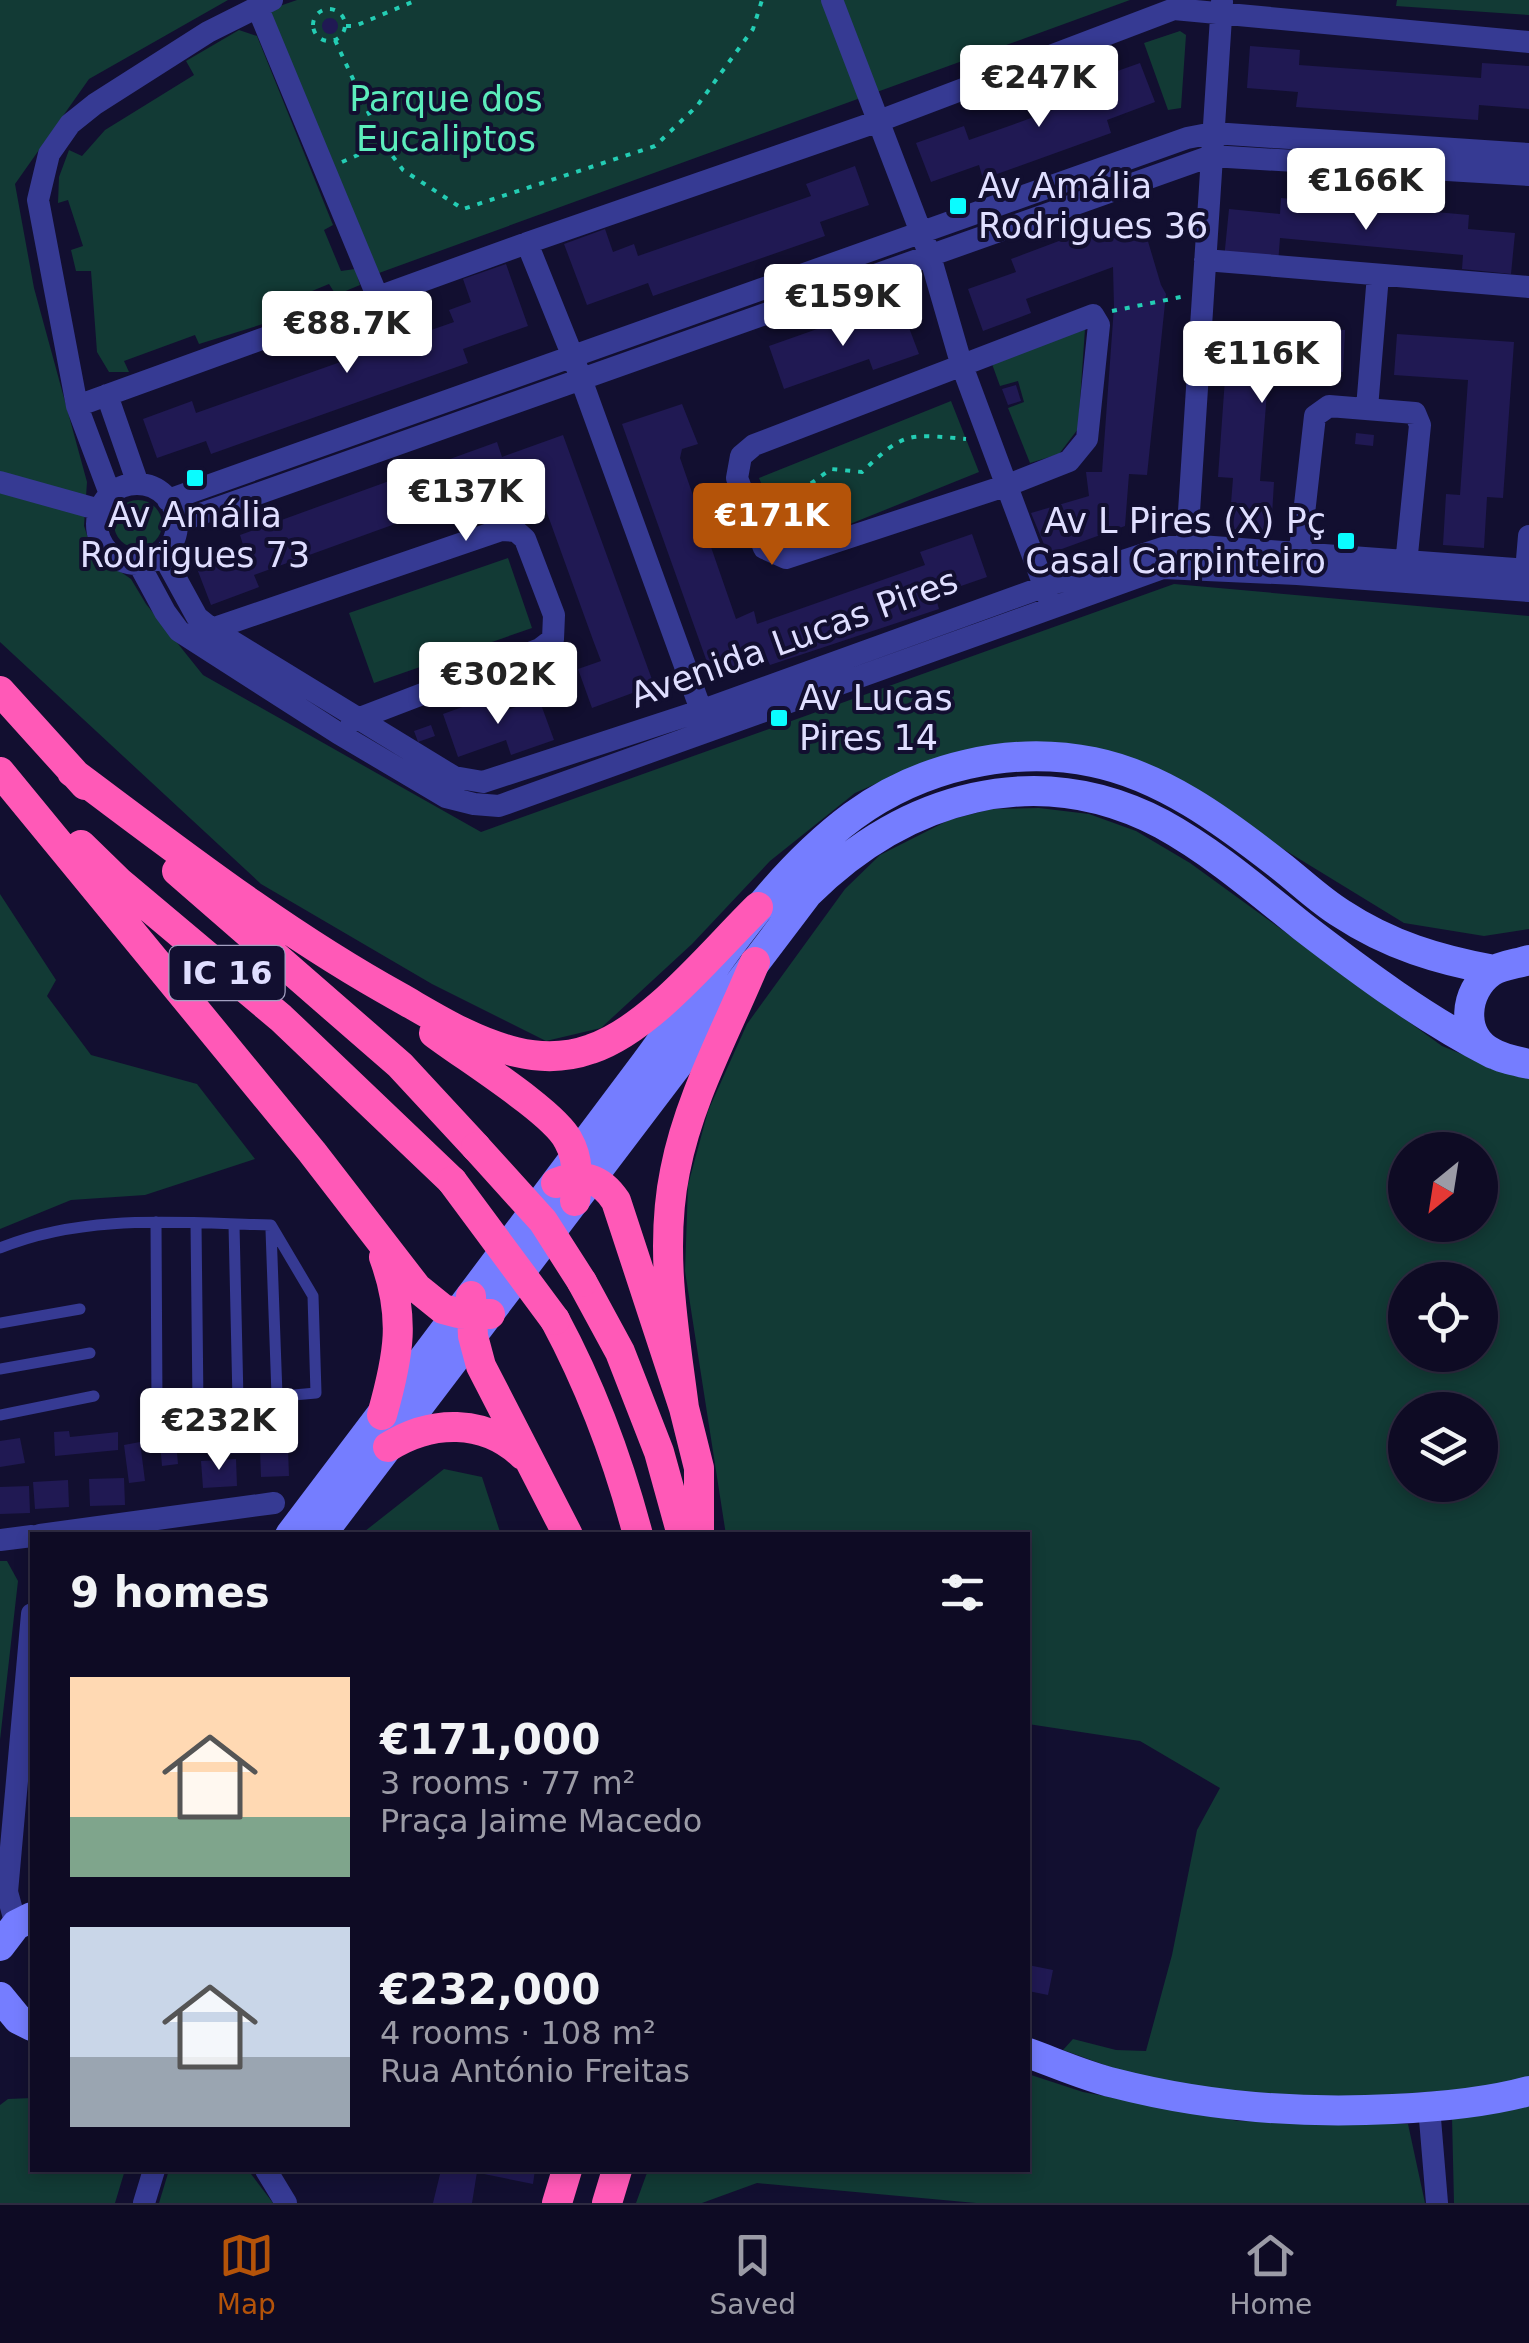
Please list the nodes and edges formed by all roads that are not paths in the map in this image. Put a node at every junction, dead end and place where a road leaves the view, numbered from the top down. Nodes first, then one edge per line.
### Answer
1 (832, 0) edge
2 (264, 3) edge
3 (1222, 7) edge
4 (1529, 42) edge
5 (879, 121) junction
6 (1212, 144) junction
7 (1529, 154) edge
8 (1529, 175) edge
9 (921, 232) junction
10 (527, 243) junction
11 (930, 256) junction
12 (1205, 260) junction
13 (1378, 275) junction
14 (1529, 287) edge
15 (378, 298) junction
16 (572, 356) junction
17 (961, 363) junction
18 (580, 380) junction
19 (107, 395) junction
20 (77, 406) junction
21 (1367, 408) junction
22 (0, 482) edge
23 (138, 484) junction
24 (1008, 485) junction
25 (105, 502) junction
26 (173, 511) junction
27 (1529, 536) edge
28 (163, 555) junction
29 (1186, 556) junction
30 (139, 564) junction
31 (1298, 564) junction
32 (1405, 572) junction
33 (1527, 581) edge
34 (1048, 597) junction
35 (212, 629) junction
36 (0, 691) edge
37 (358, 716) junction
38 (704, 720) junction
39 (338, 733) junction
40 (0, 770) edge
41 (72, 772) junction
42 (758, 907) junction
43 (1529, 960) edge
44 (755, 962) junction
45 (1494, 970) junction
46 (365, 978) junction
47 (1493, 1054) junction
48 (1529, 1064) edge
49 (574, 1179) junction
50 (156, 1222) junction
51 (367, 1223) junction
52 (196, 1224) junction
53 (234, 1224) junction
54 (271, 1225) junction
55 (0, 1248) edge
56 (80, 1308) dead end
57 (473, 1315) junction
58 (0, 1323) edge
59 (90, 1352) dead end
60 (0, 1369) edge
61 (277, 1394) junction
62 (94, 1396) dead end
63 (238, 1400) junction
64 (198, 1406) junction
65 (684, 1408) junction
66 (0, 1414) edge
67 (382, 1415) junction
68 (388, 1448) junction
69 (530, 1462) junction
70 (274, 1503) dead end
71 (65, 1532) edge
72 (292, 1532) edge
73 (323, 1532) edge
74 (566, 1532) edge
75 (637, 1532) edge
76 (681, 1532) edge
77 (699, 1532) edge
78 (30, 1537) edge
79 (0, 1540) edge
80 (30, 1637) edge
81 (16, 1929) edge
82 (0, 1997) edge
83 (30, 2025) edge
84 (1030, 2053) edge
85 (1529, 2091) edge
86 (1429, 2107) junction
87 (153, 2172) edge
88 (267, 2172) edge
89 (566, 2172) edge
90 (616, 2172) edge
91 (144, 2203) edge
92 (286, 2203) edge
93 (557, 2203) edge
94 (607, 2203) edge
95 (1437, 2203) edge

1 - 5 street
2 - 15 street
2 - 20 street
3 - 4 street
3 - 5 street
3 - 6 street
5 - 9 street
5 - 10 street
6 - 7 street
6 - 8 street
6 - 9 street
6 - 11 street
6 - 12 street
9 - 11 street
9 - 16 street
10 - 15 street
10 - 16 street
11 - 17 street
11 - 18 street
12 - 13 street
12 - 29 street
13 - 14 street
13 - 21 street
15 - 19 street
16 - 18 street
16 - 26 street
17 - 24 street
17 - 24 street
17 - 24 street
18 - 26 street
18 - 38 street
19 - 20 street
19 - 23 street
20 - 25 street
21 - 31 street
21 - 32 street
22 - 25 street
23 - 25 street
23 - 26 street
24 - 34 street
25 - 30 street
26 - 28 street
27 - 33 street
28 - 30 street
28 - 35 street, Avenida Lucas Pires
29 - 31 street, Avenida Lucas Pires
29 - 34 street, Avenida Lucas Pires
30 - 39 street, Avenida Lucas Pires
31 - 32 street, Avenida Lucas Pires
32 - 33 street, Avenida Lucas Pires
34 - 38 street, Avenida Lucas Pires
35 - 37 street, Avenida Lucas Pires
35 - 37 street
36 - 41 highway, IC 16
37 - 38 street, Avenida Lucas Pires
37 - 39 street
38 - 39 street, Avenida Lucas Pires
40 - 51 highway
40 - 75 highway, IC 16, bridge
41 - 46 highway
41 - 76 highway, IC 16, bridge
42 - 45 main road
42 - 46 highway
42 - 49 main road
43 - 45 main road
44 - 47 main road
44 - 49 main road
44 - 65 highway
45 - 47 main road
46 - 49 highway
47 - 48 main road
49 - 57 main road
49 - 65 highway
50 - 52 lane
50 - 55 lane
50 - 64 lane
51 - 57 highway
51 - 67 highway
52 - 53 lane
52 - 64 lane
53 - 54 lane
53 - 63 lane
54 - 61 lane
54 - 61 lane
56 - 58 lane
57 - 67 main road
57 - 68 main road
57 - 69 highway
59 - 60 lane
61 - 63 lane
62 - 66 lane
63 - 64 lane
65 - 77 highway
67 - 72 main road
68 - 69 highway
68 - 73 main road
69 - 74 highway
70 - 71 street
78 - 79 street
80 - 81 street
82 - 83 main road
84 - 86 main road
85 - 86 main road
86 - 95 street
87 - 91 street
88 - 92 street
89 - 93 highway
90 - 94 highway

